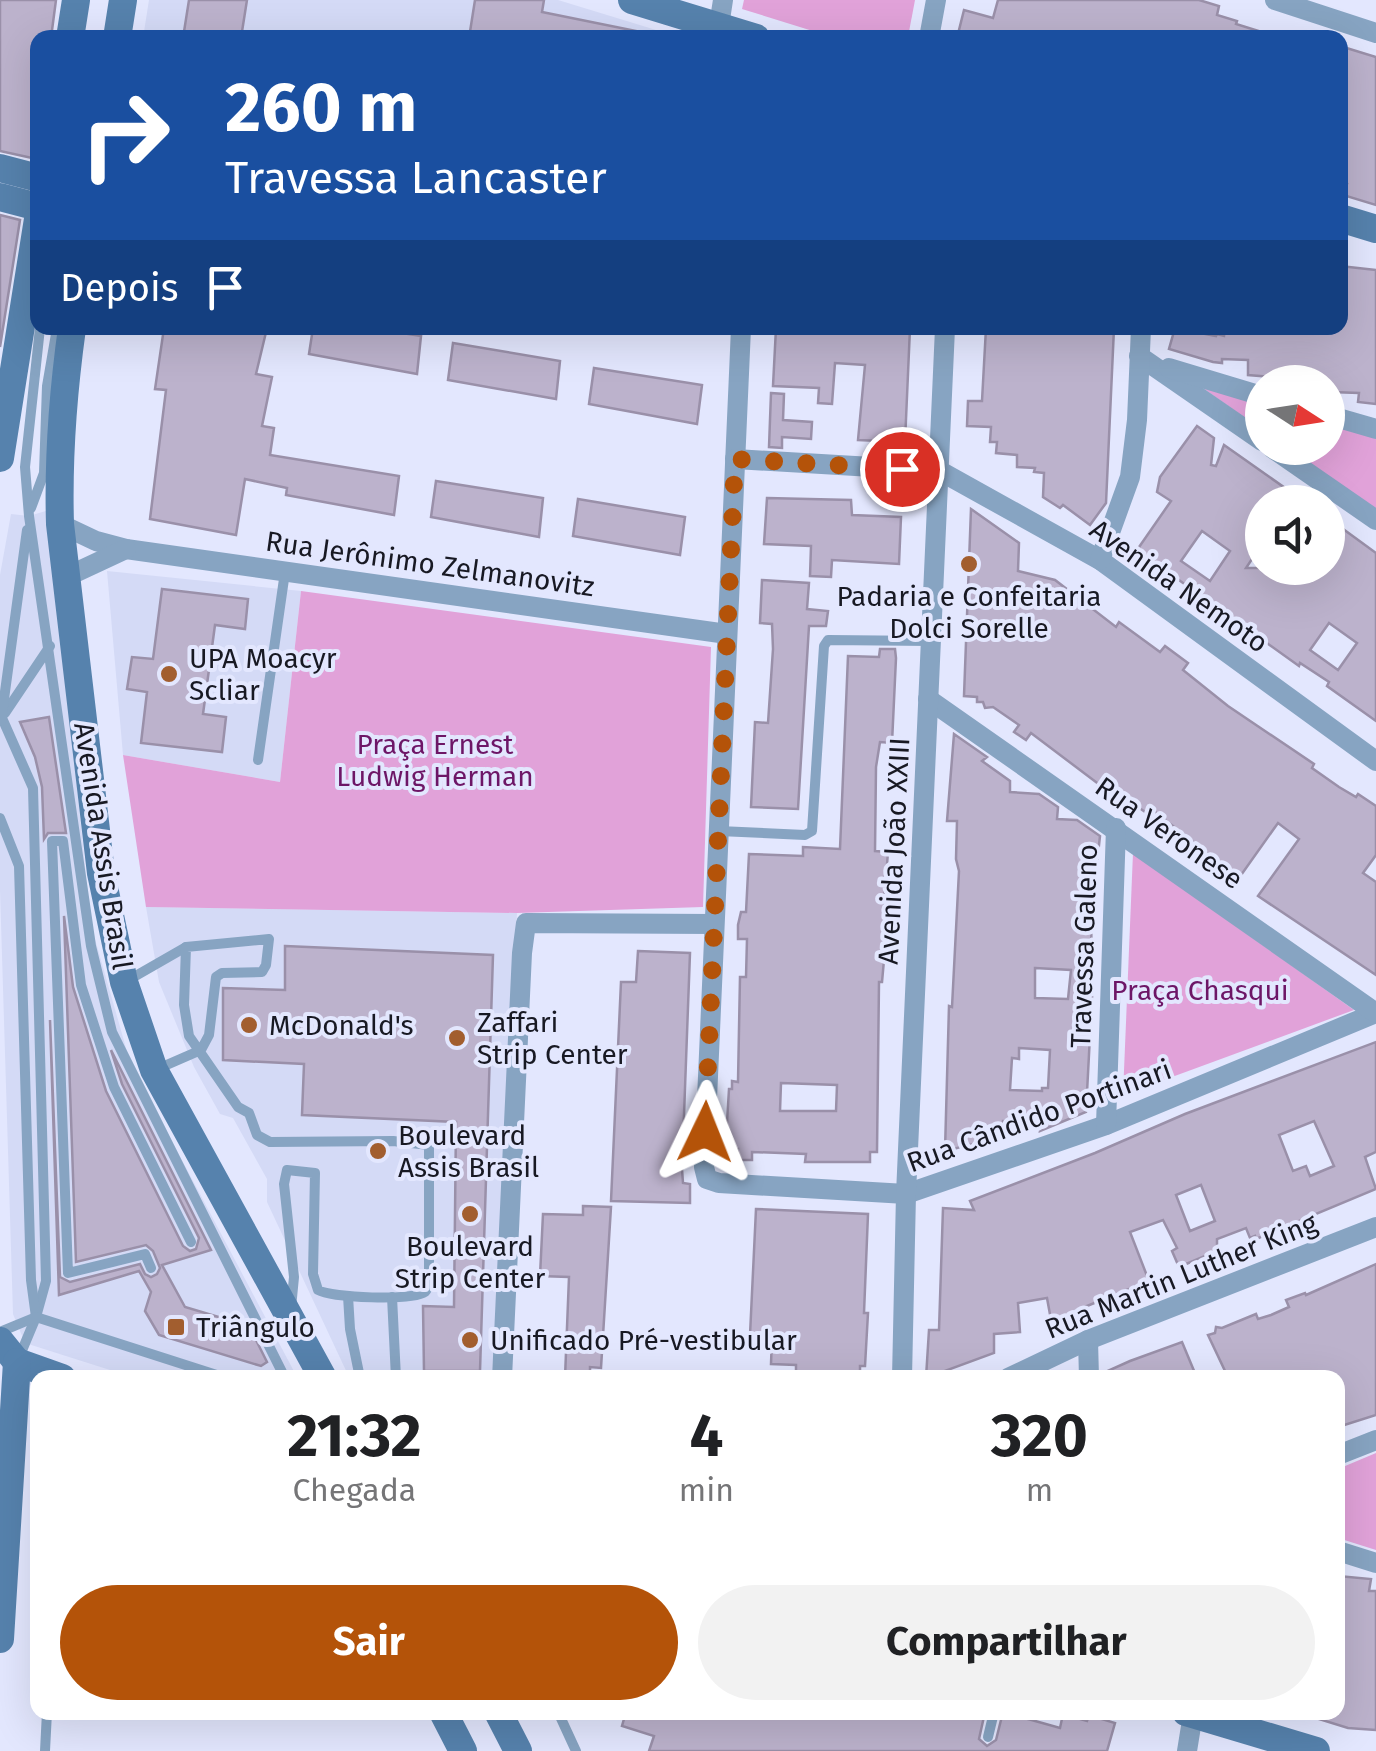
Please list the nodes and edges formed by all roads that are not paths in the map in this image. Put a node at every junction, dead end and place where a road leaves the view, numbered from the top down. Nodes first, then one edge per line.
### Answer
1 (76, 0) edge
2 (87, 0) edge
3 (113, 0) edge
4 (123, 0) edge
5 (632, 0) edge
6 (936, 0) edge
7 (1276, 0) edge
8 (721, 13) edge
9 (71, 30) edge
10 (83, 30) edge
11 (107, 30) edge
12 (117, 30) edge
13 (744, 30) edge
14 (930, 30) edge
15 (1376, 32) edge
16 (0, 168) edge
17 (30, 176) edge
18 (0, 197) edge
19 (30, 205) edge
20 (1348, 220) edge
21 (1376, 229) edge
22 (30, 270) edge
23 (39, 335) edge
24 (56, 335) edge
25 (71, 335) edge
26 (741, 335) edge
27 (945, 335) edge
28 (1142, 335) edge
29 (1146, 360) junction
30 (1245, 391) edge
31 (1345, 420) edge
32 (1245, 428) edge
33 (1376, 429) edge
34 (0, 458) edge
35 (735, 459) junction
36 (1297, 465) edge
37 (940, 471) junction
38 (29, 516) junction
39 (1376, 520) edge
40 (60, 524) junction
41 (126, 548) junction
42 (1100, 560) junction
43 (285, 571) junction
44 (66, 577) junction
45 (727, 634) junction
46 (931, 641) junction
47 (50, 646) junction
48 (928, 699) junction
49 (1, 723) edge
50 (258, 760) dead end
51 (1376, 761) edge
52 (0, 818) edge
53 (1116, 828) junction
54 (718, 831) junction
55 (714, 924) junction
56 (186, 946) junction
57 (124, 982) junction
58 (1376, 1013) edge
59 (201, 1050) junction
60 (154, 1070) junction
61 (1106, 1125) junction
62 (906, 1194) junction
63 (1376, 1227) edge
64 (191, 1242) dead end
65 (151, 1268) dead end
66 (348, 1296) junction
67 (392, 1297) junction
68 (290, 1316) junction
69 (36, 1318) junction
70 (0, 1332) edge
71 (1088, 1340) junction
72 (7, 1362) edge
73 (34, 1370) edge
74 (201, 1370) edge
75 (281, 1370) edge
76 (320, 1370) edge
77 (358, 1370) edge
78 (396, 1370) edge
79 (502, 1370) edge
80 (902, 1370) edge
81 (1025, 1370) edge
82 (1089, 1370) edge
83 (1376, 1440) edge
84 (1345, 1453) edge
85 (1345, 1553) edge
86 (1376, 1563) edge
87 (0, 1639) edge
88 (47, 1720) edge
89 (447, 1720) edge
90 (502, 1720) edge
91 (562, 1720) edge
92 (992, 1720) edge
93 (1189, 1720) edge
94 (1213, 1720) edge
95 (988, 1737) dead end
96 (45, 1751) edge
97 (463, 1751) edge
98 (518, 1751) edge
99 (576, 1751) edge
100 (1187, 1751) edge
101 (1316, 1751) edge

1 - 9 main road
2 - 10 lane
3 - 11 lane
4 - 12 main road
5 - 8 main road
6 - 14 street
7 - 15 street
8 - 13 main road
16 - 17 main road
18 - 19 main road
20 - 21 main road
22 - 34 main road
23 - 38 lane
24 - 38 lane
25 - 40 main road, Avenida Assis Brasil
26 - 35 street
27 - 37 street, Avenida João XXIII
28 - 29 street
29 - 30 street
29 - 32 street
29 - 42 street
31 - 33 street
35 - 37 street
35 - 45 street
36 - 39 street
37 - 42 street, Avenida Nemoto
37 - 46 street, Avenida João XXIII
38 - 47 lane
38 - 49 lane
40 - 41 street, Rua Jerônimo Zelmanovitz
40 - 44 main road, Avenida Assis Brasil
41 - 43 street, Rua Jerônimo Zelmanovitz
41 - 44 street
42 - 51 street, Avenida Nemoto
43 - 45 street, Rua Jerônimo Zelmanovitz
43 - 50 lane
44 - 57 main road, Avenida Assis Brasil
45 - 54 street
46 - 48 street, Avenida João XXIII
46 - 54 lane
47 - 49 lane
47 - 75 lane
48 - 53 street, Rua Veronese
48 - 62 street, Avenida João XXIII
49 - 69 lane
52 - 69 lane
53 - 58 street, Rua Veronese
53 - 61 street, Travessa Galeno
54 - 55 street
55 - 62 street, Rua Cândido Portinari
55 - 79 street
56 - 57 lane
56 - 59 lane
56 - 59 lane
57 - 60 main road, Avenida Assis Brasil
58 - 61 street, Rua Cândido Portinari
59 - 60 lane
59 - 67 lane
60 - 68 main road, Avenida Assis Brasil
61 - 62 street, Rua Cândido Portinari
62 - 80 street, Avenida João XXIII
63 - 71 street, Rua Martin Luther King
64 - 65 lane
66 - 67 lane
66 - 68 lane
66 - 77 lane
67 - 78 lane
68 - 76 main road, Avenida Assis Brasil
69 - 70 lane
69 - 72 lane
69 - 74 lane
71 - 81 street, Rua Martin Luther King
71 - 82 street
72 - 73 main road
72 - 87 main road
83 - 84 street
85 - 86 street
88 - 96 lane
89 - 97 main road
90 - 98 main road
91 - 99 lane
92 - 95 lane
93 - 100 street
94 - 101 main road

